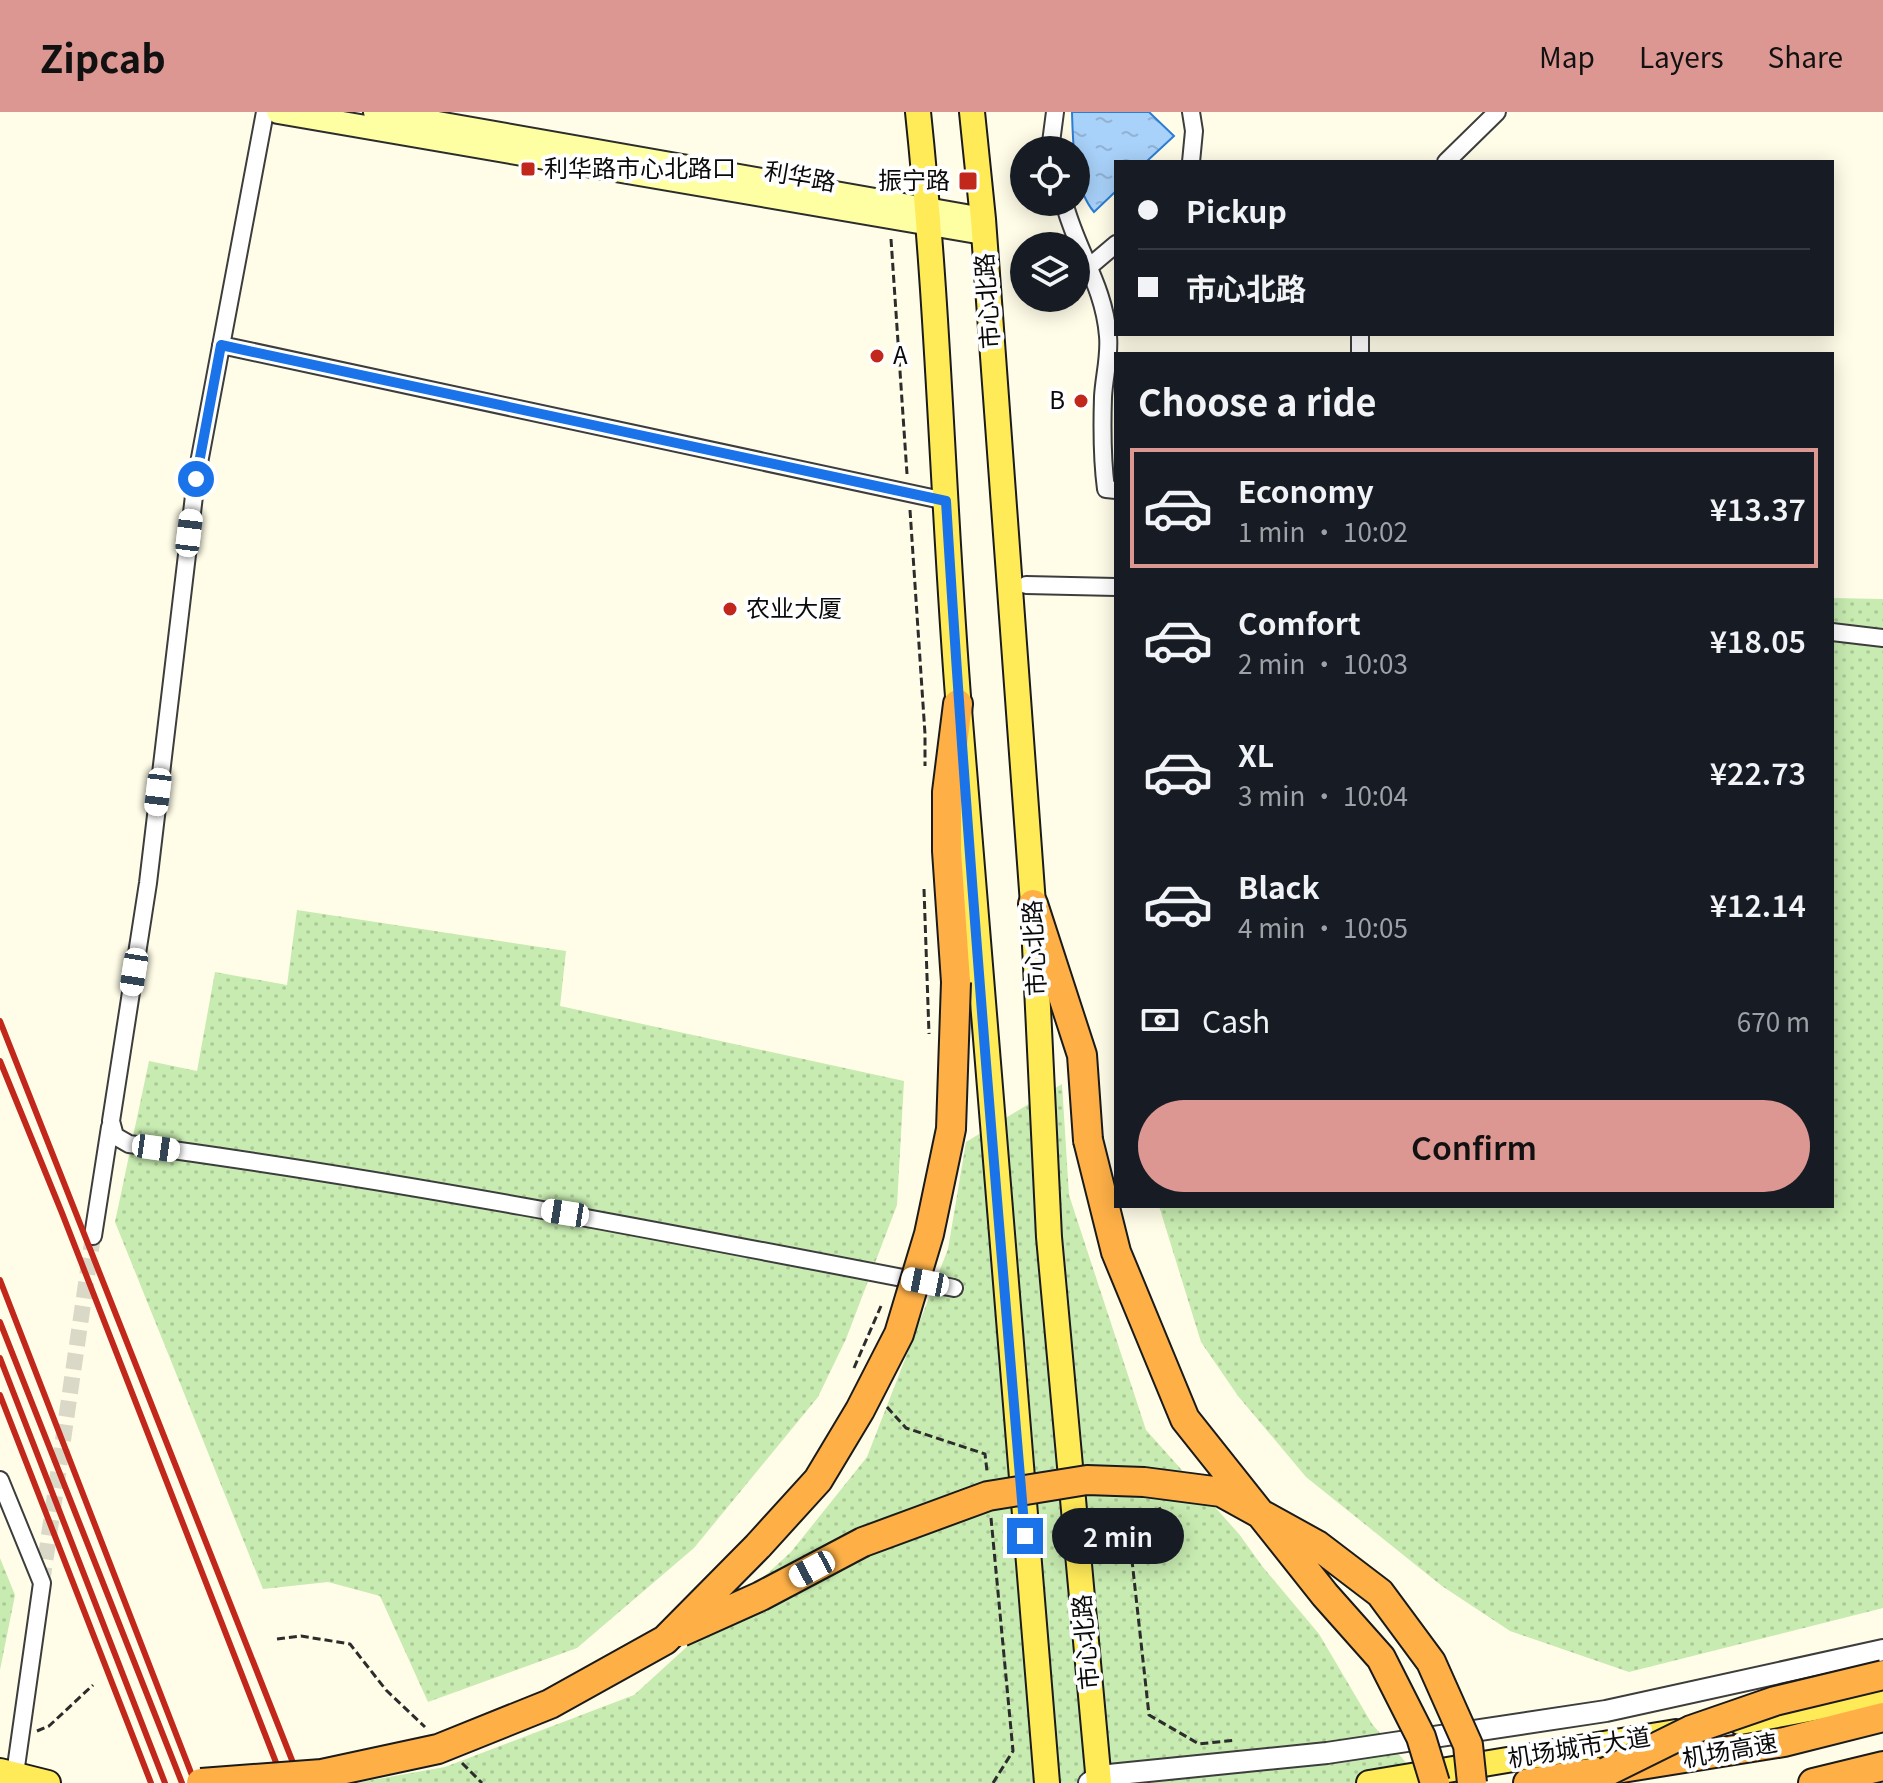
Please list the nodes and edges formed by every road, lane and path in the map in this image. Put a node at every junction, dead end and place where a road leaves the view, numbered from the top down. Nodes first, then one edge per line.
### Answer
1 (265, 112) edge
2 (278, 112) edge
3 (375, 112) edge
4 (918, 112) edge
5 (972, 112) edge
6 (1055, 112) edge
7 (1191, 112) edge
8 (1497, 112) edge
9 (1052, 136) edge
10 (1191, 160) edge
11 (1448, 160) edge
12 (929, 217) junction
13 (983, 226) junction
14 (1114, 246) edge
15 (1090, 266) edge
16 (1090, 269) edge
17 (221, 345) junction
18 (1114, 490) edge
19 (946, 501) junction
20 (1026, 585) dead end
21 (1114, 587) edge
22 (1834, 632) edge
23 (1883, 638) edge
24 (958, 704) junction
25 (1033, 904) junction
26 (111, 1121) junction
27 (93, 1236) tunnel mouth
28 (954, 1288) dead end
29 (0, 1480) edge
30 (277, 1639) dead end
31 (665, 1640) junction
32 (1883, 1650) edge
33 (1883, 1675) edge
34 (93, 1685) dead end
35 (1883, 1695) edge
36 (1883, 1717) edge
37 (429, 1731) dead end
38 (20, 1737) junction
39 (461, 1762) dead end
40 (1883, 1766) edge
41 (1606, 1772) junction
42 (9, 1776) edge
43 (1096, 1781) edge
44 (48, 1783) edge
45 (201, 1783) edge
46 (482, 1783) edge
47 (1047, 1783) edge
48 (1369, 1783) edge
49 (1435, 1783) edge
50 (1472, 1783) edge
51 (1528, 1783) edge
52 (1813, 1783) edge

1 - 17 street
2 - 12 main road, 利华路
3 - 12 main road, 利华路
4 - 12 main road
5 - 13 main road, 市心北路
6 - 9 street
7 - 10 street
8 - 11 street
12 - 13 main road, 利华路
12 - 19 main road
13 - 25 main road, 市心北路
14 - 15 street
16 - 18 street
17 - 19 street
17 - 26 street
19 - 24 main road
20 - 21 street
22 - 23 street
24 - 31 highway, bridge
24 - 47 main road
25 - 43 main road, 市心北路
25 - 49 highway, bridge
26 - 27 street
26 - 28 street
29 - 38 street
30 - 37 path
31 - 45 highway, bridge
31 - 50 highway, bridge
32 - 43 street
33 - 41 highway, bridge
34 - 38 path
35 - 48 main road, 机场城市大道
36 - 41 highway, 机场高速, bridge
38 - 42 street
39 - 46 path
40 - 52 highway
41 - 51 highway, 机场高速
42 - 44 main road

